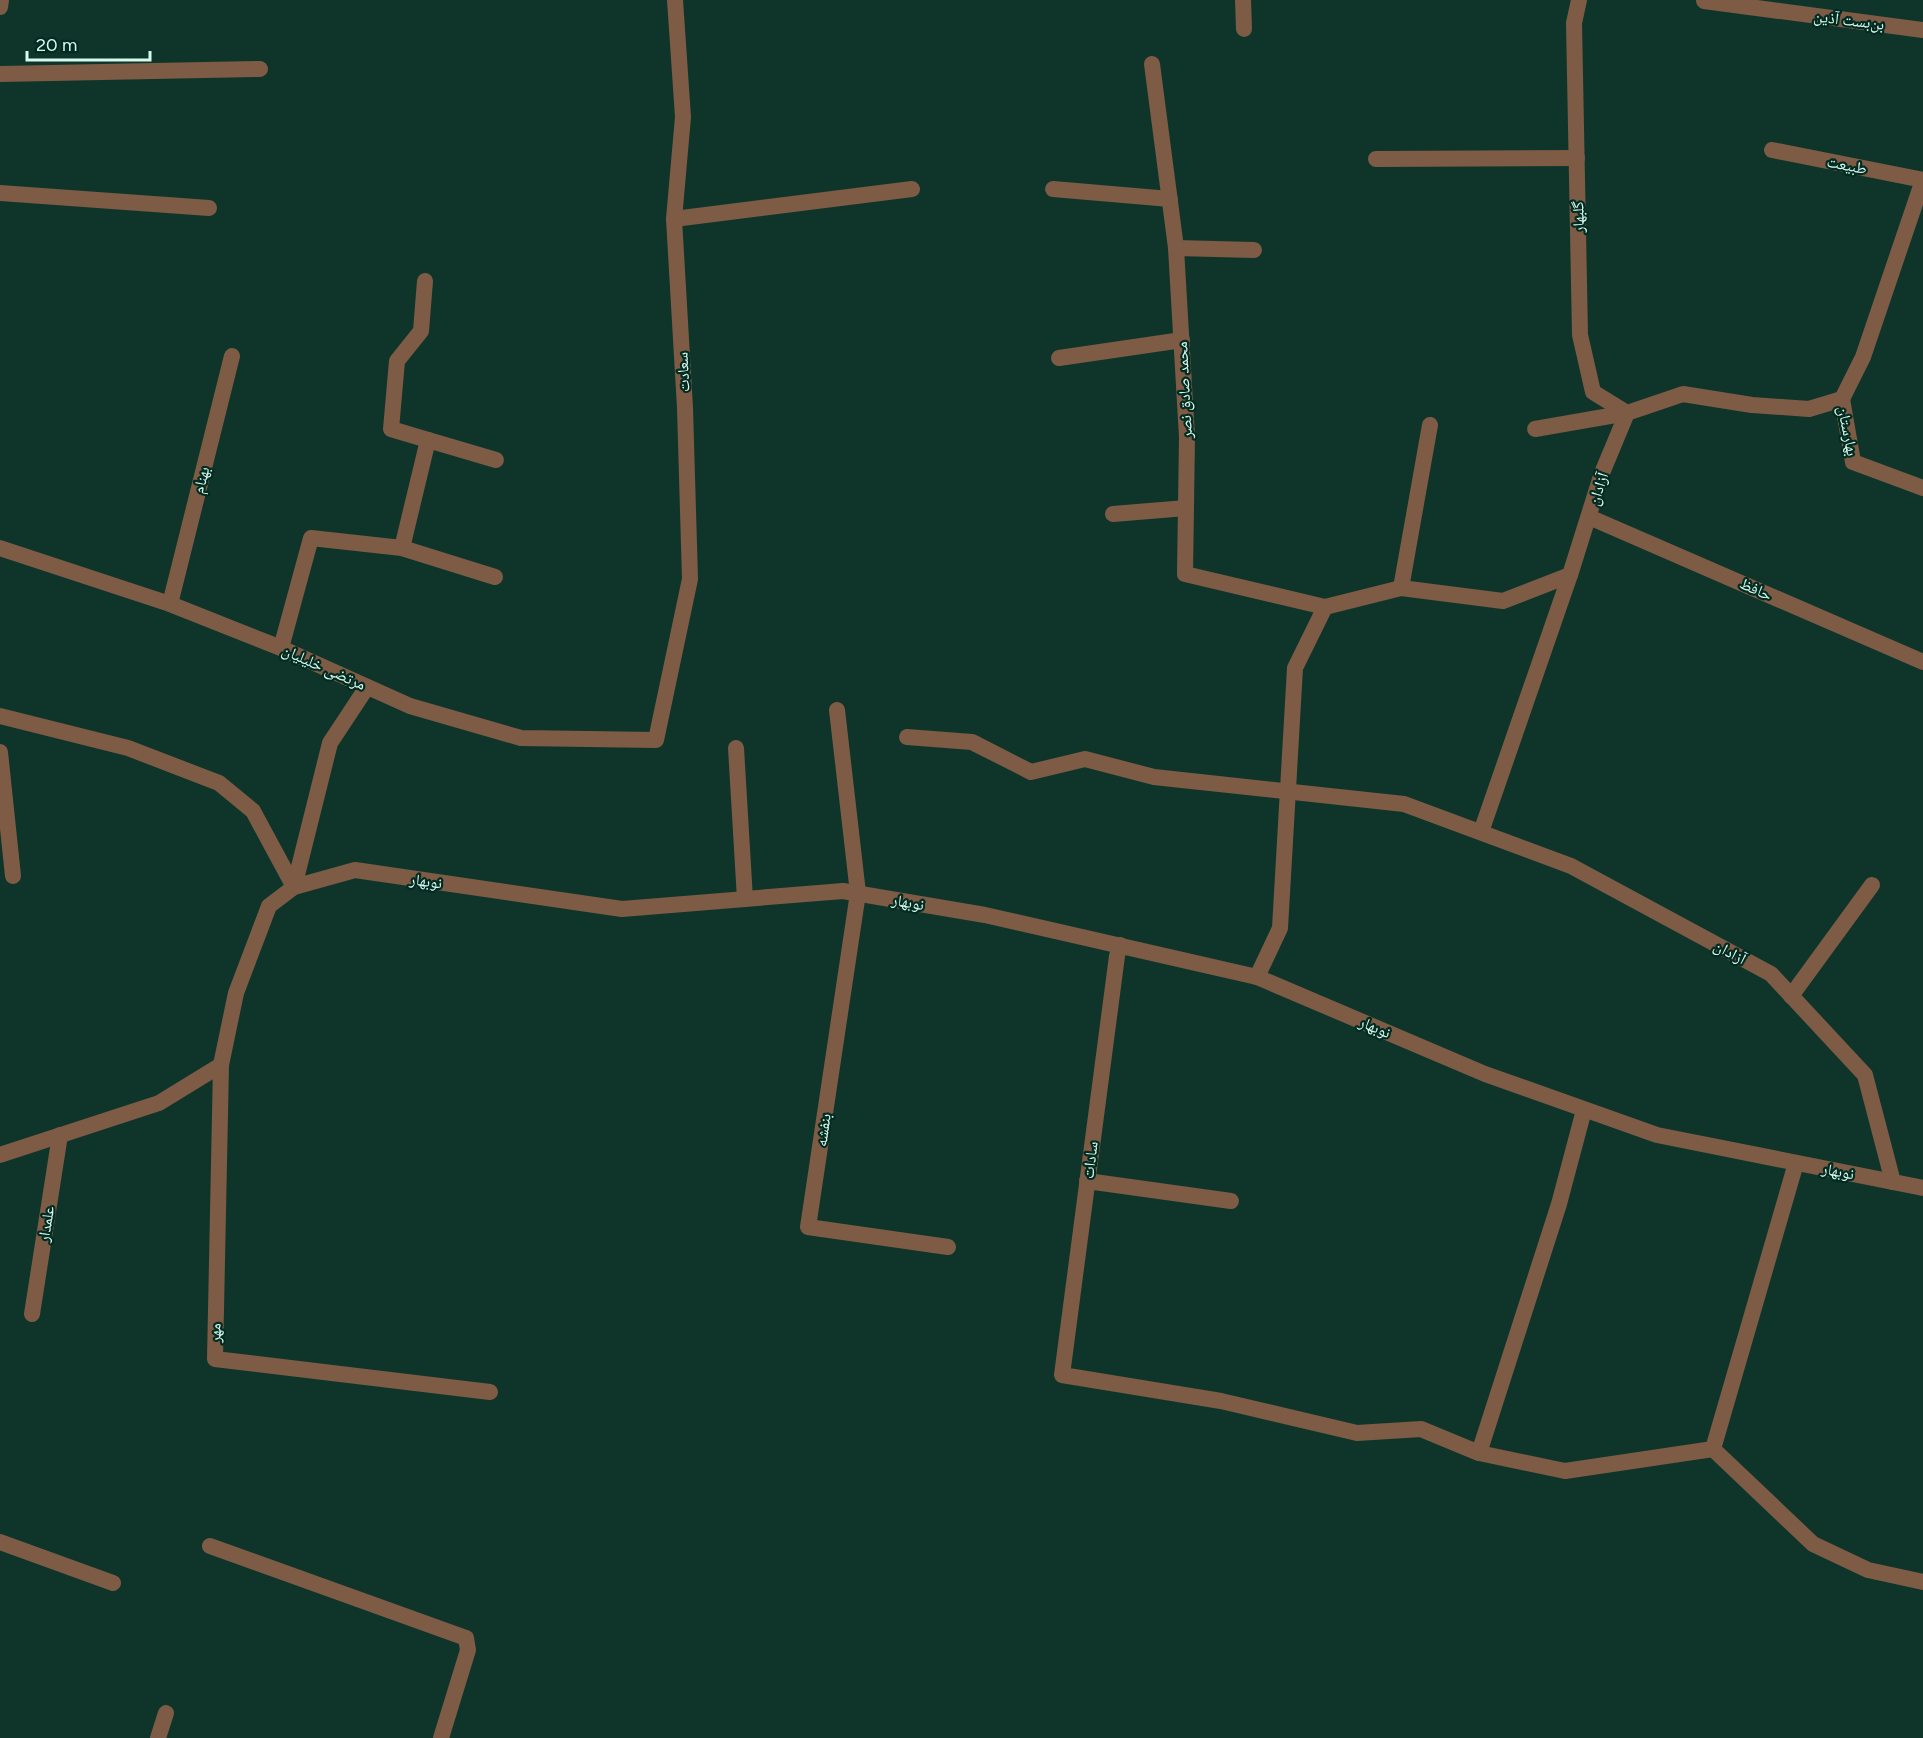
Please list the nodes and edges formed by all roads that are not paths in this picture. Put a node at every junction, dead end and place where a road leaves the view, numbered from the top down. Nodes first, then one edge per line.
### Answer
1 (1, 0) edge
2 (675, 0) edge
3 (1244, 0) edge
4 (1579, 0) edge
5 (1704, 1) edge
6 (1771, 5) edge
7 (0, 7) edge
8 (1244, 29) dead end
9 (1923, 30) edge
10 (1152, 64) dead end
11 (260, 69) dead end
12 (0, 74) edge
13 (1772, 150) dead end
14 (1577, 158) junction
15 (1376, 159) dead end
16 (1923, 180) edge
17 (912, 189) dead end
18 (1053, 189) dead end
19 (0, 193) edge
20 (1170, 199) junction
21 (209, 208) dead end
22 (674, 219) junction
23 (1176, 248) junction
24 (1254, 250) dead end
25 (425, 280) dead end
26 (1182, 340) junction
27 (232, 356) dead end
28 (1059, 358) dead end
29 (1842, 399) junction
30 (1627, 413) junction
31 (1430, 425) dead end
32 (1535, 429) dead end
33 (428, 440) junction
34 (496, 460) dead end
35 (1923, 488) edge
36 (1186, 508) junction
37 (1113, 514) dead end
38 (1589, 517) junction
39 (0, 548) edge
40 (402, 548) junction
41 (1570, 575) junction
42 (495, 577) dead end
43 (1401, 588) junction
44 (170, 604) junction
45 (1325, 607) junction
46 (281, 648) junction
47 (1923, 662) edge
48 (367, 687) junction
49 (837, 710) dead end
50 (0, 716) edge
51 (907, 737) dead end
52 (656, 740) joint
53 (736, 748) dead end
54 (0, 752) edge
55 (1288, 791) junction
56 (1480, 832) junction
57 (13, 876) dead end
58 (1872, 885) dead end
59 (294, 887) junction
60 (858, 893) junction
61 (745, 899) junction
62 (1120, 945) junction
63 (1257, 977) junction
64 (1791, 996) junction
65 (221, 1065) junction
66 (1584, 1110) junction
67 (60, 1135) junction
68 (0, 1155) edge
69 (1796, 1163) junction
70 (1087, 1181) junction
71 (1893, 1182) junction
72 (1923, 1188) edge
73 (1231, 1201) dead end
74 (948, 1247) dead end
75 (32, 1314) dead end
76 (490, 1392) dead end
77 (1713, 1449) junction
78 (1479, 1453) junction
79 (0, 1542) edge
80 (210, 1546) dead end
81 (1923, 1582) edge
82 (113, 1583) dead end
83 (166, 1713) dead end
84 (158, 1738) edge
85 (441, 1738) edge

1 - 7 street
2 - 22 street, سعادت
3 - 8 street
4 - 14 street, گلبهار
5 - 6 street, بن‌بست آذین
6 - 9 street, بن‌بست آذین
10 - 20 street, محمد صادق نصر
11 - 12 street
13 - 16 street, طبیعت
14 - 15 street
14 - 30 street, گلبهار
16 - 29 street
17 - 22 street
18 - 20 street
19 - 21 street
20 - 23 street, محمد صادق نصر
22 - 52 street, سعادت
23 - 24 street
23 - 26 street, محمد صادق نصر
25 - 33 street
26 - 28 street
26 - 36 street, محمد صادق نصر
27 - 44 street, بهنام
29 - 30 street
29 - 35 street, بهارستان
30 - 32 street
30 - 38 street, آزادان
31 - 43 street
33 - 34 street
33 - 40 street
36 - 37 street
36 - 45 street, محمد صادق نصر
38 - 41 street, آزادان
38 - 47 street, حافظ
39 - 44 street, مرتضی خلیلیان
40 - 42 street
40 - 46 street
41 - 43 street
41 - 56 street, آزادان
43 - 45 street
44 - 46 street, مرتضی خلیلیان
45 - 55 street
46 - 48 street, مرتضی خلیلیان
48 - 52 street, مرتضی خلیلیان
48 - 59 street
49 - 60 street
50 - 59 street
51 - 55 street, آزادان
53 - 61 street
54 - 57 street
55 - 56 street, آزادان
55 - 63 street
56 - 64 street, آزادان
58 - 64 street
59 - 61 street, نوبهار
59 - 65 street, نوبهار
60 - 61 street, نوبهار
60 - 62 street, نوبهار
60 - 74 street, بنفشه
62 - 63 street, نوبهار
62 - 70 street, سادات
63 - 66 street, نوبهار
64 - 71 street, آزادان
65 - 67 street
65 - 76 street, مهر
66 - 69 street, نوبهار
66 - 78 street
67 - 68 street
67 - 75 street, علمدار
69 - 71 street, نوبهار
69 - 77 street
70 - 73 street
70 - 78 street, سادات
71 - 72 street, نوبهار
77 - 78 street
77 - 81 street
79 - 82 street
80 - 85 street
83 - 84 street

